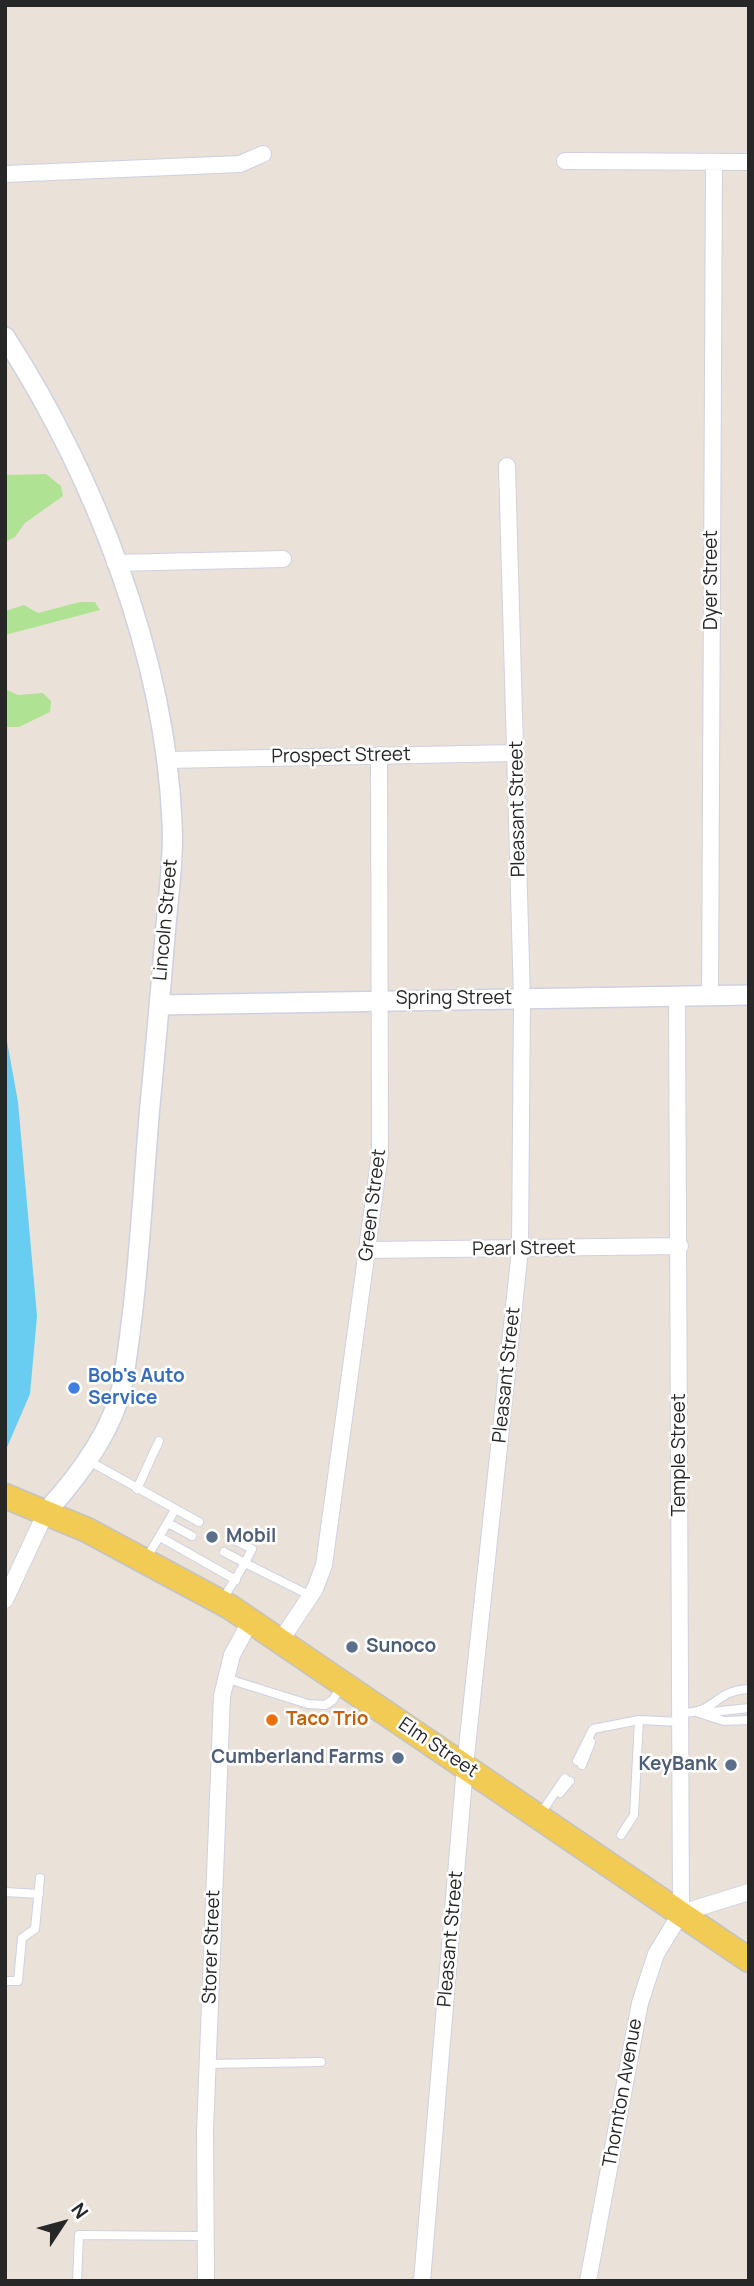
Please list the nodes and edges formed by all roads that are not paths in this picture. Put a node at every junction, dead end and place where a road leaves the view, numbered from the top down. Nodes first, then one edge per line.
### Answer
1 (263, 154) dead end
2 (565, 161) dead end
3 (749, 162) edge
4 (714, 163) junction
5 (5, 174) edge
6 (5, 337) edge
7 (507, 466) dead end
8 (283, 559) dead end
9 (115, 563) junction
10 (516, 753) junction
11 (379, 755) junction
12 (166, 760) junction
13 (749, 995) edge
14 (710, 996) junction
15 (677, 997) junction
16 (522, 999) junction
17 (381, 1000) junction
18 (159, 1005) junction
19 (680, 1246) junction
20 (369, 1250) junction
21 (520, 1250) junction
22 (159, 1441) dead end
23 (86, 1459) junction
24 (137, 1489) junction
25 (5, 1496) edge
26 (175, 1510) junction
27 (46, 1512) junction
28 (199, 1522) dead end
29 (168, 1523) junction
30 (192, 1535) dead end
31 (160, 1537) junction
32 (231, 1538) dead end
33 (224, 1552) dead end
34 (146, 1560) junction
35 (245, 1563) junction
36 (236, 1580) junction
37 (311, 1596) junction
38 (5, 1600) edge
39 (222, 1601) junction
40 (251, 1620) junction
41 (281, 1640) junction
42 (225, 1678) junction
43 (343, 1683) junction
44 (749, 1689) edge
45 (749, 1707) edge
46 (699, 1713) junction
47 (681, 1718) junction
48 (639, 1720) junction
49 (749, 1720) edge
50 (579, 1763) dead end
51 (465, 1766) junction
52 (568, 1780) dead end
53 (545, 1807) junction
54 (621, 1835) dead end
55 (40, 1878) dead end
56 (5, 1892) edge
57 (749, 1892) edge
58 (39, 1894) junction
59 (681, 1913) junction
60 (749, 1960) edge
61 (5, 1981) edge
62 (321, 2062) dead end
63 (208, 2064) junction
64 (204, 2236) junction
65 (77, 2281) edge
66 (206, 2281) edge
67 (422, 2281) edge
68 (588, 2281) edge

1 - 5 street
2 - 4 street
3 - 4 street
4 - 14 street, Dyer Street
6 - 9 street, Lincoln Street
7 - 10 street, Pleasant Street
8 - 9 street
9 - 12 street, Lincoln Street
10 - 11 street, Prospect Street
10 - 16 street, Pleasant Street
11 - 12 street, Prospect Street
11 - 17 street, Green Street
12 - 18 street, Lincoln Street
13 - 14 street, Spring Street
14 - 15 street, Spring Street
15 - 16 street, Spring Street
15 - 19 street, Temple Street
16 - 17 street, Spring Street
16 - 21 street, Pleasant Street
17 - 18 street, Spring Street
17 - 20 street, Green Street
18 - 23 street, Lincoln Street
19 - 21 street, Pearl Street
19 - 47 street, Temple Street
20 - 21 street, Pearl Street
20 - 37 street, Green Street
21 - 51 street, Pleasant Street
22 - 24 lane
23 - 24 lane
23 - 27 street, Lincoln Street
24 - 26 lane
25 - 27 main road, Elm Street
26 - 28 lane
26 - 29 lane
27 - 34 main road, Elm Street
27 - 38 street
29 - 30 lane
29 - 31 lane
31 - 34 lane
31 - 36 lane
32 - 35 lane
33 - 35 lane
34 - 39 main road, Elm Street
35 - 36 lane
35 - 37 lane
36 - 39 lane
37 - 41 street, Green Street
39 - 40 main road, Elm Street
40 - 41 main road, Elm Street
40 - 42 street, Storer Street
41 - 43 main road, Elm Street
42 - 43 lane
42 - 63 street, Storer Street
43 - 51 main road, Elm Street
44 - 46 lane
45 - 46 lane
46 - 47 lane
46 - 49 lane
47 - 48 lane
47 - 59 street, Temple Street
48 - 50 lane
48 - 54 lane
51 - 53 main road, Elm Street
51 - 67 street, Pleasant Street
52 - 53 lane
53 - 59 main road, Elm Street
55 - 58 lane
56 - 58 lane
57 - 59 street
58 - 61 lane
59 - 60 main road, Elm Street
59 - 68 street, Thornton Avenue
62 - 63 lane
63 - 64 street, Storer Street
64 - 65 lane
64 - 66 street, Storer Street

